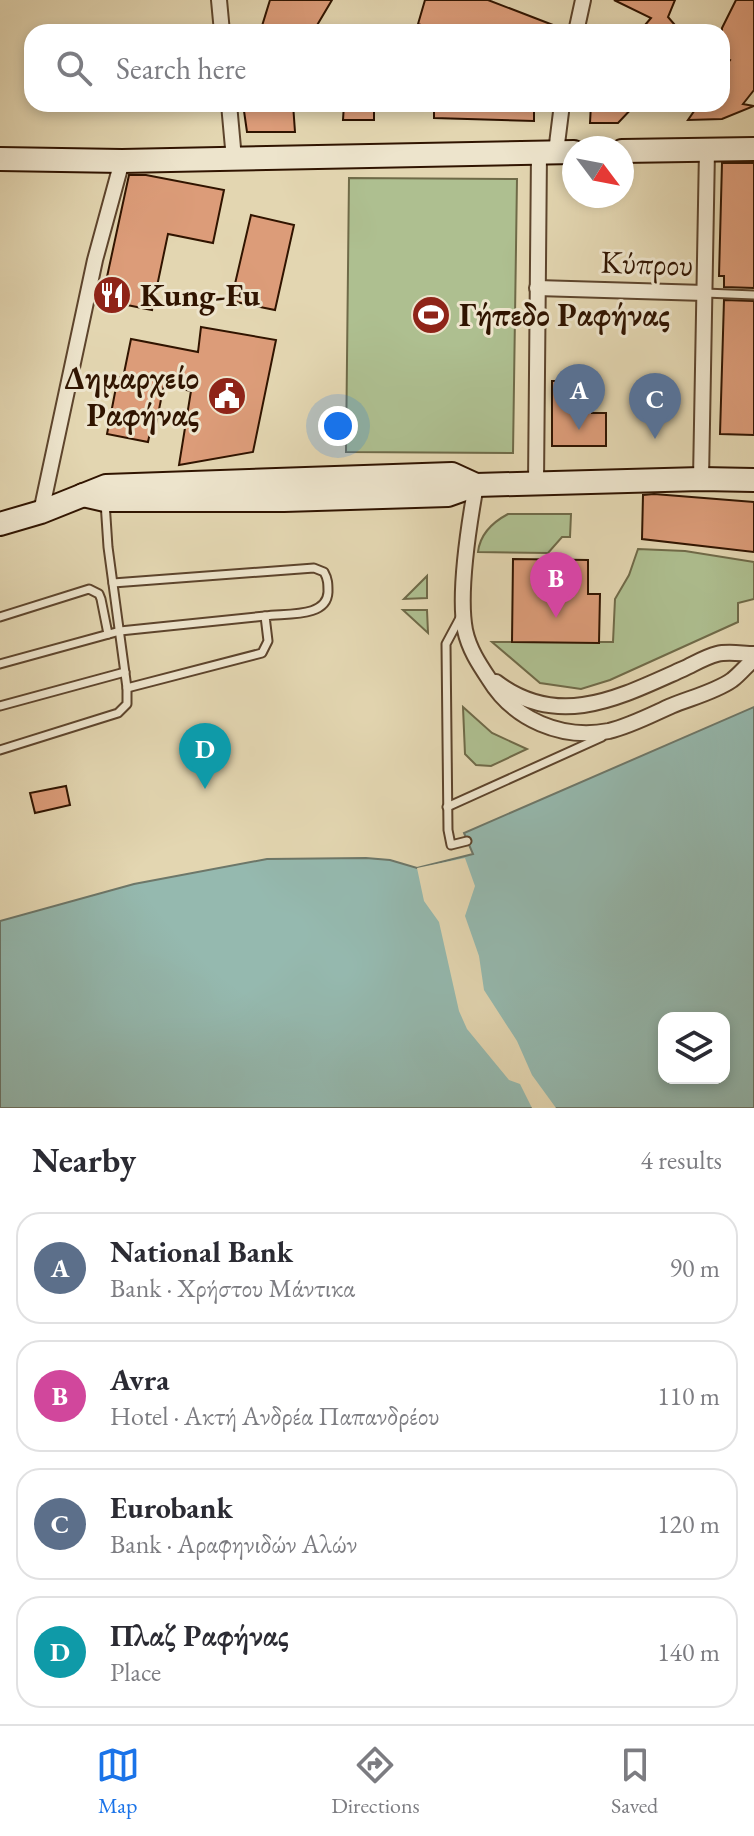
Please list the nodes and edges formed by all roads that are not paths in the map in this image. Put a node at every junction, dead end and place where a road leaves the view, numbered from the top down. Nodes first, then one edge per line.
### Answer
1 (219, 0) edge
2 (580, 1) edge
3 (221, 24) edge
4 (577, 24) edge
5 (230, 112) edge
6 (561, 112) edge
7 (754, 149) edge
8 (707, 150) junction
9 (634, 151) edge
10 (556, 152) edge
11 (0, 159) edge
12 (234, 159) junction
13 (122, 161) junction
14 (537, 288) junction
15 (705, 293) junction
16 (754, 295) edge
17 (701, 479) junction
18 (754, 480) edge
19 (536, 483) junction
20 (476, 485) junction
21 (94, 498) junction
22 (41, 512) junction
23 (0, 524) edge
24 (113, 583) junction
25 (464, 611) junction
26 (265, 616) junction
27 (0, 617) edge
28 (120, 631) junction
29 (108, 634) junction
30 (754, 656) edge
31 (0, 664) edge
32 (483, 671) junction
33 (125, 672) junction
34 (127, 688) junction
35 (0, 706) edge
36 (632, 723) junction
37 (0, 750) edge
38 (447, 807) junction
39 (467, 841) dead end

1 - 3 street
2 - 4 street
5 - 12 street
6 - 10 street
7 - 8 street
8 - 9 street
8 - 15 street
10 - 12 street
10 - 14 street
11 - 13 street
12 - 13 street
13 - 22 street
14 - 15 street, Κύπρου
14 - 19 street
15 - 16 lane, Κύπρου
15 - 17 street
17 - 18 street
17 - 19 street
19 - 20 street
20 - 21 street
20 - 25 street
21 - 22 street
21 - 24 lane
22 - 23 street
24 - 26 lane
24 - 28 lane
25 - 32 street
25 - 38 lane
26 - 28 lane
26 - 34 lane
27 - 29 lane
28 - 29 lane
28 - 33 lane
29 - 31 lane
30 - 32 street
30 - 36 street
32 - 36 street
33 - 34 lane
33 - 35 lane
34 - 37 lane
36 - 38 lane
38 - 39 lane

